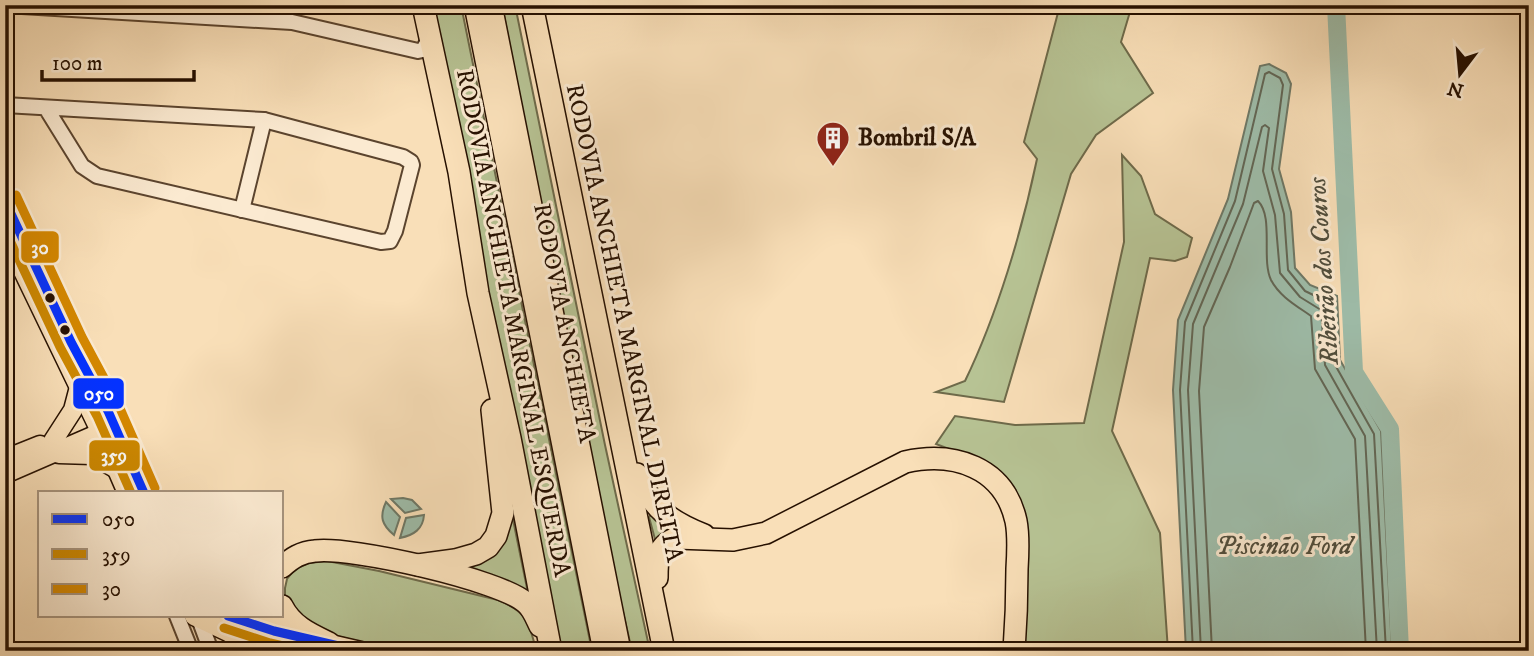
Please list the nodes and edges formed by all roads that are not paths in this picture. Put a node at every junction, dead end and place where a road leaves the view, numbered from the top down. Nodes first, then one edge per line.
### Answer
1 (5, 5) edge
2 (423, 5) edge
3 (475, 5) edge
4 (491, 5) edge
5 (531, 5) edge
6 (430, 37) junction
7 (5, 105) edge
8 (46, 108) junction
9 (264, 120) junction
10 (5, 200) edge
11 (242, 210) junction
12 (5, 234) edge
13 (478, 293) junction
14 (79, 387) junction
15 (105, 423) junction
16 (53, 441) junction
17 (623, 444) junction
18 (38, 458) junction
19 (5, 460) edge
20 (118, 471) junction
21 (5, 474) edge
22 (126, 491) edge
23 (143, 491) edge
24 (715, 540) junction
25 (418, 565) junction
26 (284, 568) edge
27 (284, 610) edge
28 (178, 618) edge
29 (197, 618) edge
30 (199, 618) edge
31 (234, 618) edge
32 (283, 636) edge
33 (248, 638) junction
34 (329, 643) junction
35 (191, 651) edge
36 (211, 651) edge
37 (227, 651) edge
38 (360, 651) edge
39 (551, 651) edge
40 (604, 651) edge
41 (620, 651) edge
42 (664, 651) edge
43 (1014, 651) edge

1 - 6 street
2 - 6 highway, RODOVIA ANCHIETA MARGINAL ESQUERDA
3 - 40 highway, RODOVIA ANCHIETA
4 - 41 highway, RODOVIA ANCHIETA
5 - 17 highway, RODOVIA ANCHIETA MARGINAL DIREITA
6 - 13 highway, RODOVIA ANCHIETA MARGINAL ESQUERDA
7 - 8 street
8 - 9 street
8 - 11 street
9 - 11 street
9 - 11 street
10 - 15 main road
12 - 14 main road
13 - 25 highway
13 - 39 highway, RODOVIA ANCHIETA MARGINAL ESQUERDA
14 - 15 main road
14 - 16 main road
15 - 16 main road
15 - 18 main road
15 - 20 main road
15 - 23 main road
16 - 19 main road
17 - 24 highway
17 - 42 highway, RODOVIA ANCHIETA MARGINAL DIREITA
18 - 20 main road
18 - 21 main road
20 - 22 main road
24 - 42 highway
24 - 43 highway
25 - 26 highway
25 - 39 highway
27 - 34 highway
28 - 35 street
29 - 36 street
30 - 33 main road
31 - 32 main road
32 - 33 main road
32 - 34 main road
33 - 37 main road
34 - 38 main road

